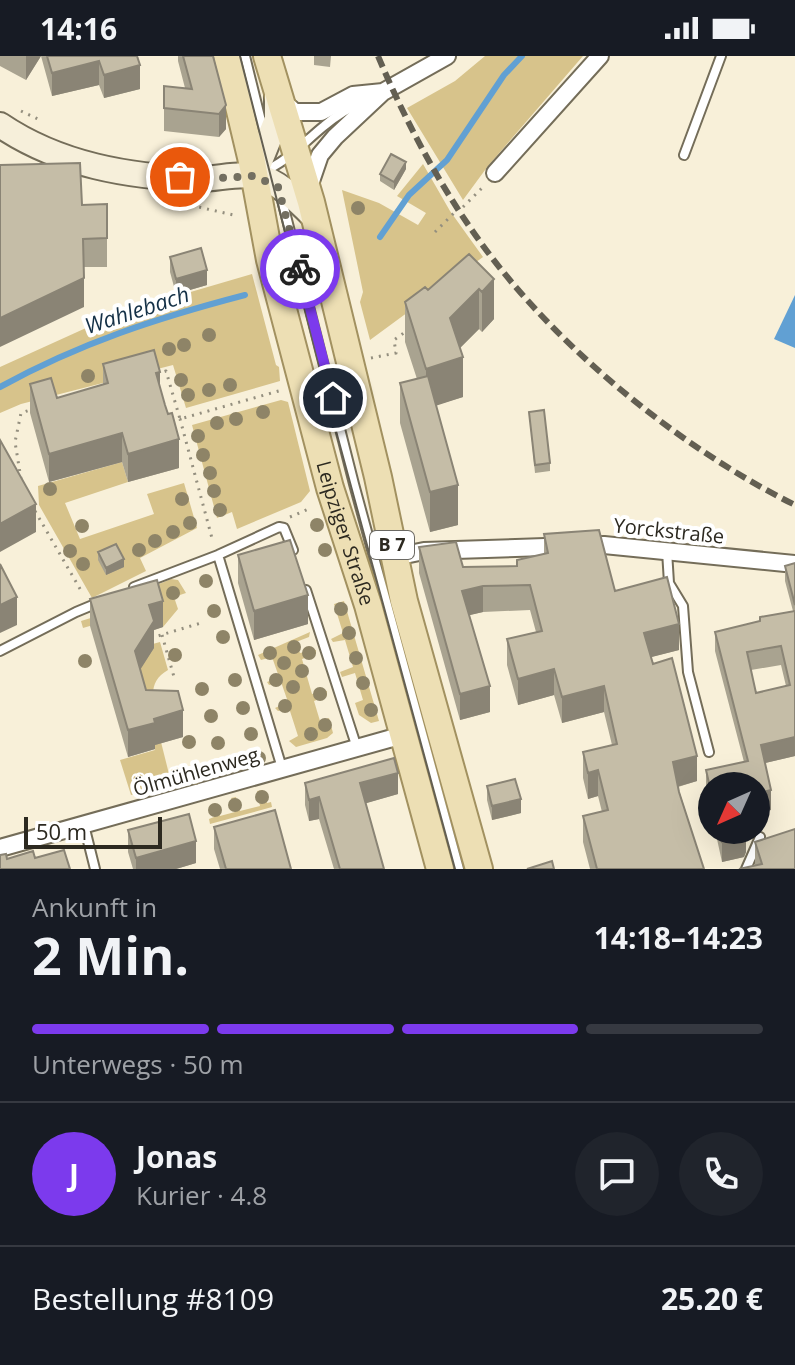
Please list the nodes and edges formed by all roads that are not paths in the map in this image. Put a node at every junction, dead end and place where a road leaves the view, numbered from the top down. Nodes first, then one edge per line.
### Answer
1 (227, 56) edge
2 (245, 56) edge
3 (267, 56) edge
4 (447, 56) edge
5 (600, 56) edge
6 (721, 56) edge
7 (383, 92) junction
8 (277, 96) junction
9 (0, 125) edge
10 (267, 144) junction
11 (296, 150) junction
12 (684, 155) dead end
13 (495, 173) road end
14 (269, 177) junction
15 (308, 190) junction
16 (315, 218) junction
17 (667, 551) junction
18 (218, 555) junction
19 (385, 559) junction
20 (297, 561) edge
21 (795, 564) edge
22 (301, 575) edge
23 (129, 590) edge
24 (103, 601) edge
25 (0, 651) edge
26 (403, 735) junction
27 (357, 749) junction
28 (709, 752) dead end
29 (282, 768) junction
30 (84, 825) junction
31 (757, 844) edge
32 (0, 848) edge
33 (95, 869) edge
34 (440, 869) edge
35 (459, 869) edge
36 (479, 869) edge
37 (746, 869) edge

1 - 14 main road, Leipziger Straße / B 7
2 - 10 lane
3 - 8 main road, Leipziger Straße / B 7
4 - 7 street
5 - 13 street
6 - 12 lane
7 - 8 street
7 - 11 lane
7 - 15 street
8 - 10 main road
8 - 11 main road, Leipziger Straße / B 7
9 - 14 main road
10 - 14 main road
11 - 14 lane
11 - 15 main road, Leipziger Straße / B 7
14 - 16 main road
14 - 19 lane
14 - 26 main road, Leipziger Straße / B 7
15 - 16 main road, Leipziger Straße / B 7
16 - 19 main road, Leipziger Straße / B 7
17 - 19 street, Yorckstraße
17 - 21 street, Yorckstraße
17 - 28 lane
18 - 20 lane
18 - 23 lane
18 - 29 lane
19 - 35 lane
19 - 36 main road, Leipziger Straße / B 7
22 - 27 lane
24 - 25 lane
26 - 27 street, Ölmühlenweg
26 - 34 main road, Leipziger Straße / B 7
27 - 29 street, Ölmühlenweg
29 - 30 street, Ölmühlenweg
30 - 32 street, Ölmühlenweg
30 - 33 lane
31 - 37 lane

